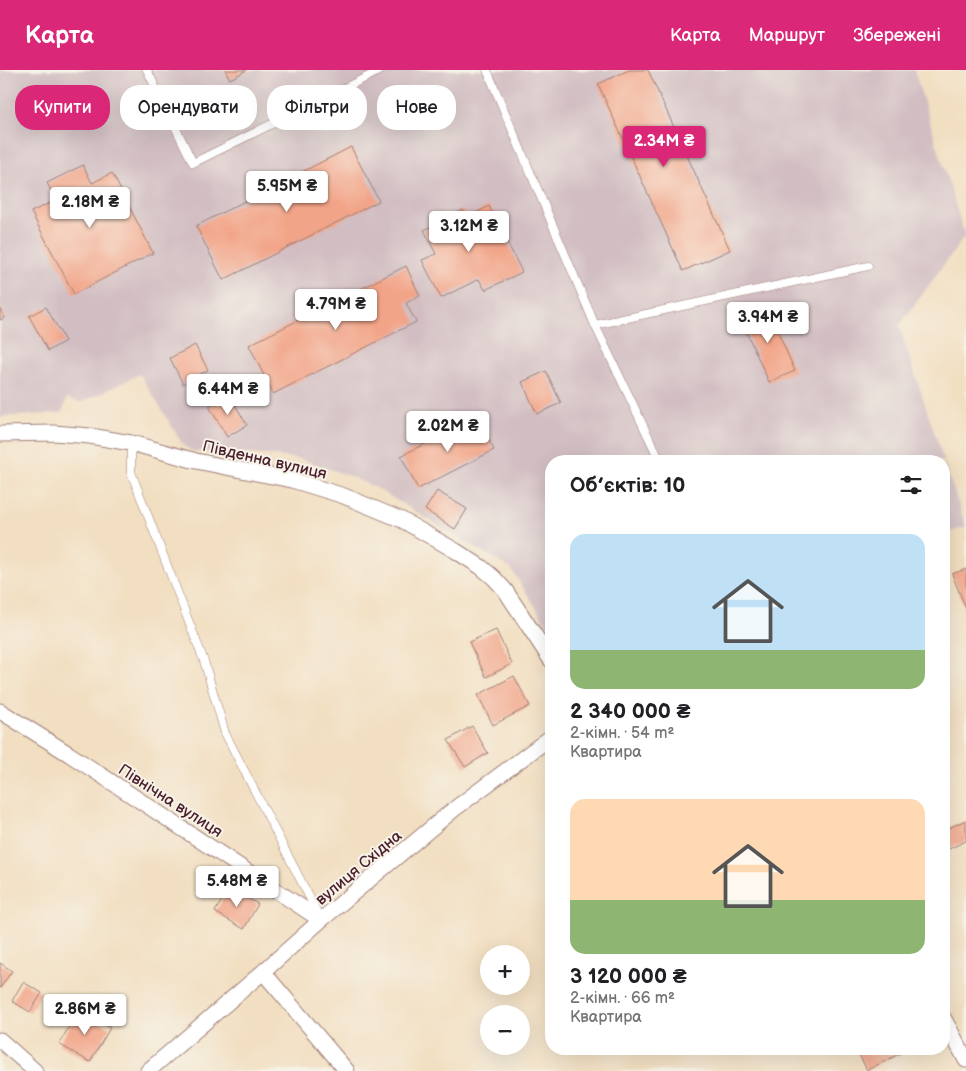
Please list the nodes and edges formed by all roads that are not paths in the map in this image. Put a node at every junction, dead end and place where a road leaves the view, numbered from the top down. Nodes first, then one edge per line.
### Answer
1 (147, 70) edge
2 (381, 70) edge
3 (488, 70) edge
4 (868, 266) dead end
5 (596, 326) junction
6 (4, 436) edge
7 (131, 443) junction
8 (657, 455) edge
9 (545, 651) edge
10 (0, 711) edge
11 (545, 741) edge
12 (321, 920) junction
13 (263, 972) junction
14 (950, 1030) edge
15 (0, 1040) edge
16 (966, 1060) edge
17 (35, 1071) edge
18 (148, 1071) edge
19 (347, 1071) edge

1 - 2 lane
3 - 5 lane
4 - 5 lane
5 - 8 lane
6 - 7 street, Південна вулиця
7 - 9 street, Південна вулиця
7 - 12 lane
10 - 12 street, Північна вулиця
11 - 12 street, вулиця Східна
12 - 13 street, вулиця Східна
13 - 18 street, вулиця Східна
13 - 19 street
14 - 16 street
15 - 17 street

